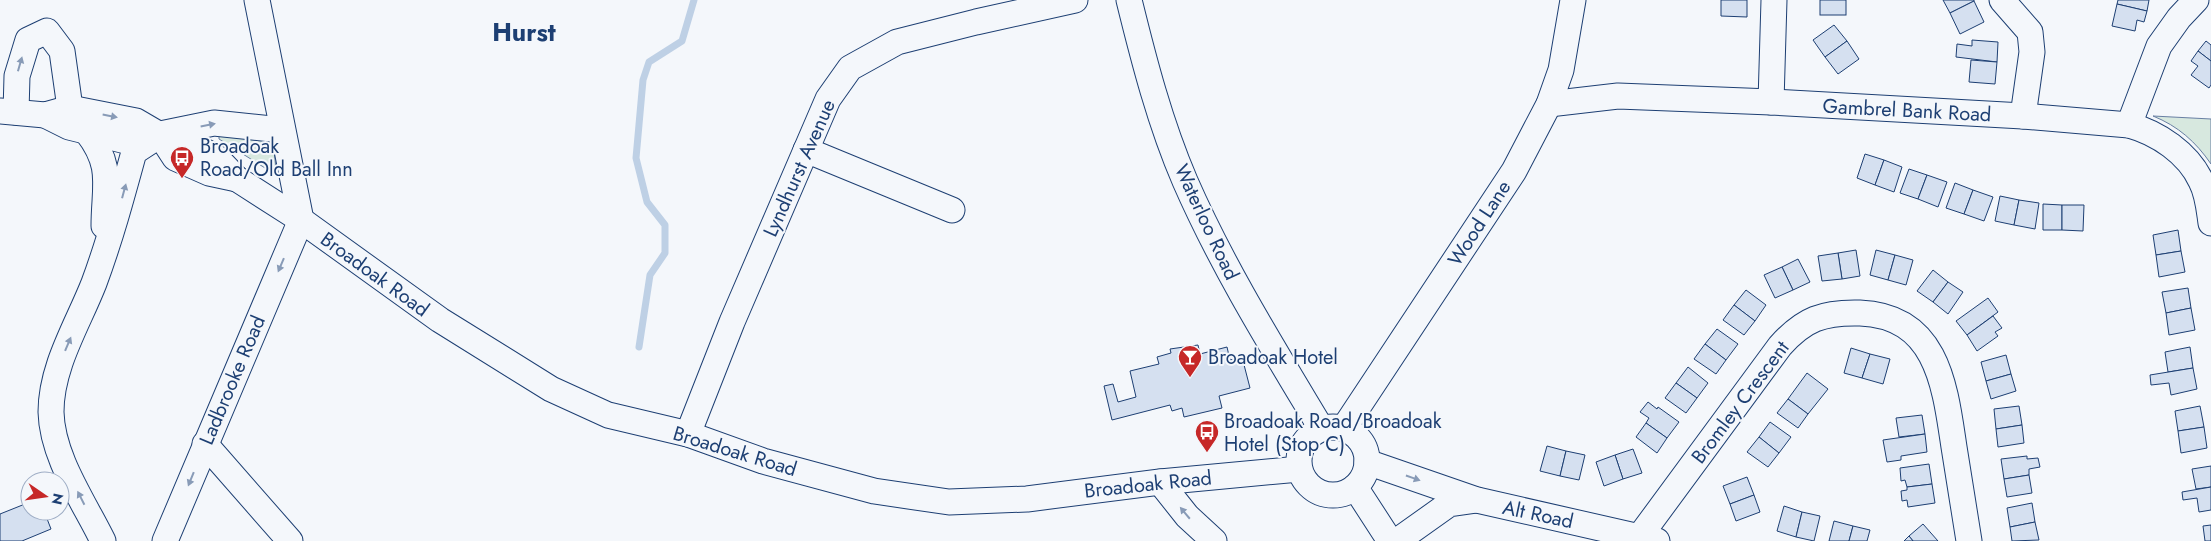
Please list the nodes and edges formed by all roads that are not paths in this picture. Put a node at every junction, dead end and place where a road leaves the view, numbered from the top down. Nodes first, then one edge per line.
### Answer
1 (257, 0) edge
2 (1075, 0) edge
3 (1129, 0) edge
4 (1572, 0) edge
5 (1774, 0) edge
6 (2002, 0) edge
7 (2196, 0) edge
8 (1771, 102) junction
9 (1548, 104) junction
10 (70, 108) junction
11 (8, 111) edge
12 (45, 115) junction
13 (2023, 116) junction
14 (2129, 125) junction
15 (281, 130) junction
16 (87, 132) junction
17 (160, 134) junction
18 (806, 150) junction
19 (952, 210) dead end
20 (300, 220) junction
21 (2211, 223) edge
22 (103, 254) junction
23 (1333, 428) junction
24 (688, 434) junction
25 (205, 444) junction
26 (1367, 462) junction
27 (1299, 469) junction
28 (1160, 482) junction
29 (1355, 487) junction
30 (1477, 500) junction
31 (1649, 539) edge
32 (104, 541) edge
33 (165, 541) edge
34 (290, 541) edge
35 (1214, 541) edge
36 (1390, 541) edge
37 (1397, 541) edge
38 (1969, 541) edge

1 - 15 street
2 - 18 street, Lyndhurst Avenue
3 - 23 street, Waterloo Road
4 - 9 street, Wood Lane
5 - 8 street
6 - 13 street
7 - 14 street
8 - 9 street, Gambrel Bank Road
8 - 13 street, Gambrel Bank Road
9 - 23 street, Wood Lane
11 -> 10 street
10 - 12 street
10 -> 17 street
11 - 12 street
12 - 16 street
13 - 14 street, Gambrel Bank Road
14 - 21 street, Gambrel Bank Road
17 -> 15 street
15 - 20 street
16 - 17 street
16 - 22 street
17 - 20 street, Broadoak Road
22 -> 17 street
18 - 19 street
18 - 24 street, Lyndhurst Avenue
20 - 24 street, Broadoak Road
20 -> 25 street, Ladbrooke Road
32 -> 22 street
23 - 26 street
23 - 27 street
24 - 28 street, Broadoak Road
25 -> 33 street, Ladbrooke Road
25 - 34 street
26 - 29 street
26 -> 30 street, Alt Road
27 - 28 street, Broadoak Road
27 - 29 street
35 -> 28 street
29 - 36 street
30 - 31 street, Alt Road
30 - 37 street, Alt Road
31 - 38 street, Bromley Crescent

